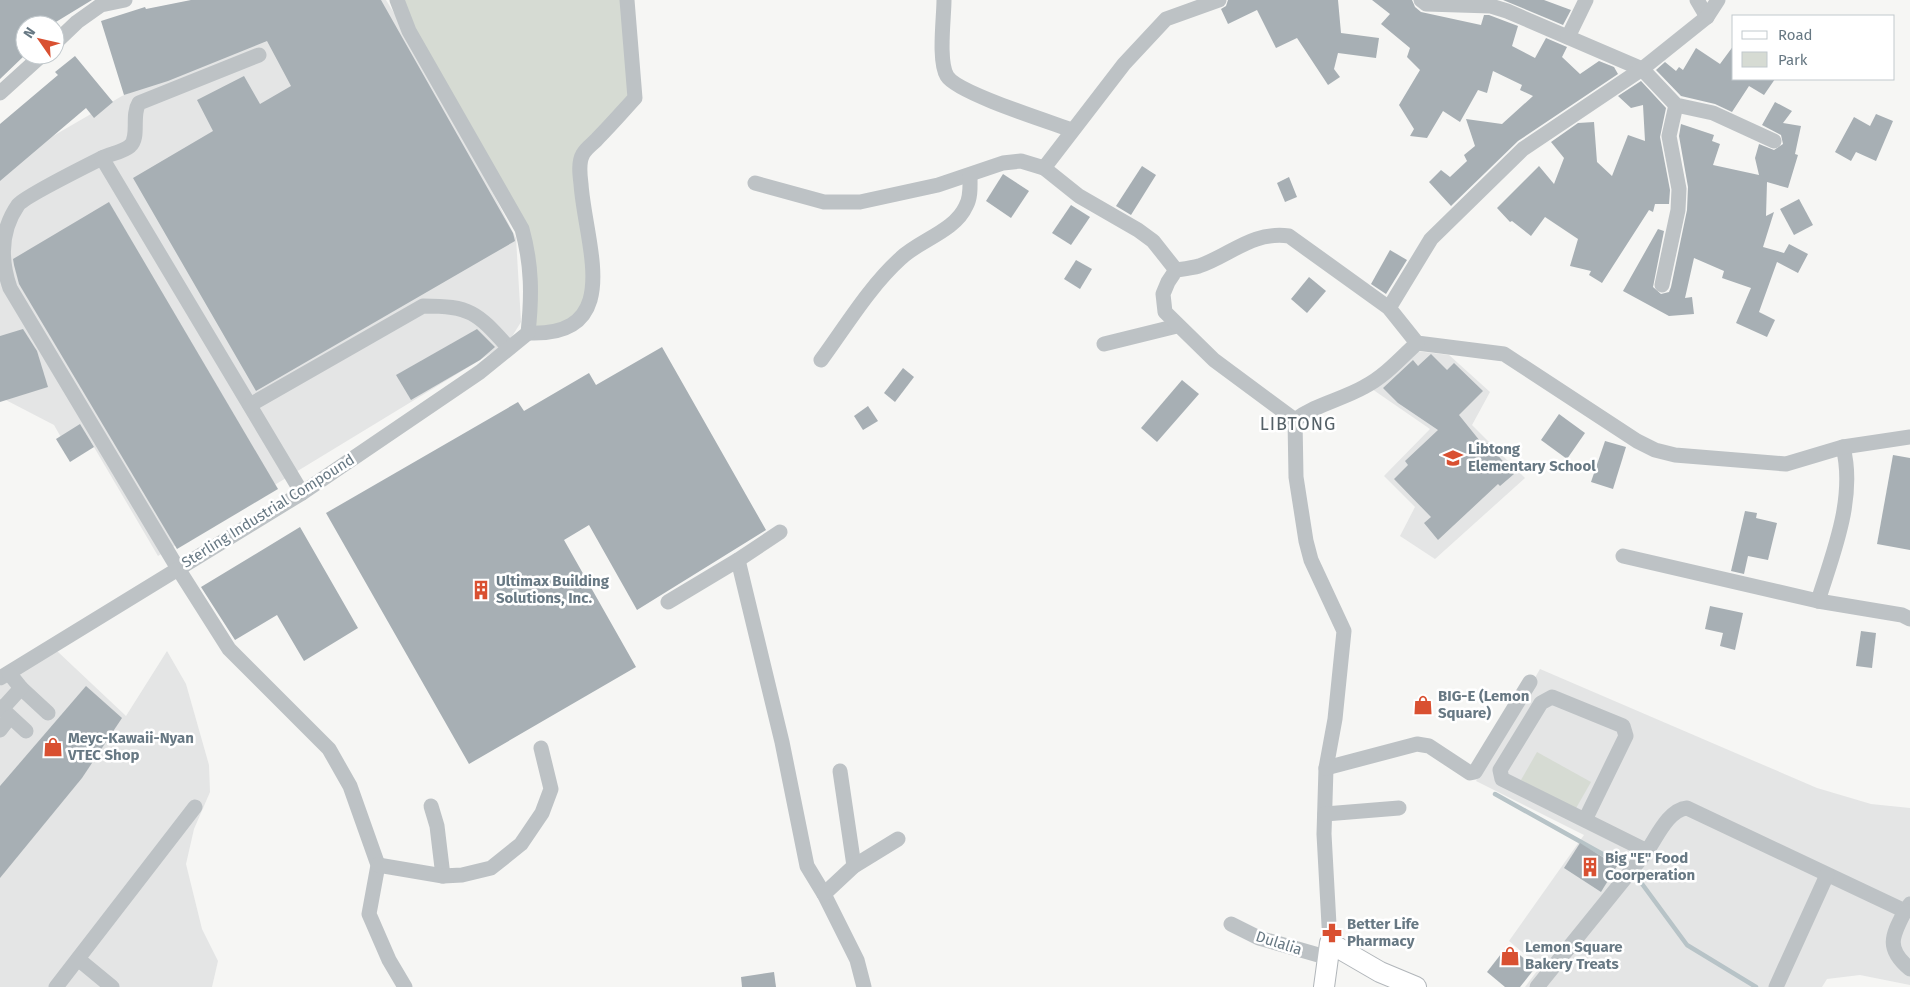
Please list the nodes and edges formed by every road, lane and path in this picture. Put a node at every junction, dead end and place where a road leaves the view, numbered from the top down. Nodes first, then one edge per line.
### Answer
1 (125, 0) edge
2 (397, 0) edge
3 (627, 0) edge
4 (944, 0) edge
5 (1219, 0) edge
6 (1421, 0) edge
7 (1586, 0) edge
8 (1697, 0) edge
9 (1718, 0) edge
10 (1707, 17) junction
11 (65, 33) edge
12 (1568, 37) junction
13 (259, 55) dead end
14 (31, 65) edge
15 (1642, 69) junction
16 (0, 93) edge
17 (1676, 105) junction
18 (1072, 130) junction
19 (1774, 141) dead end
20 (102, 158) junction
21 (1044, 168) junction
22 (970, 176) junction
23 (755, 183) dead end
24 (1176, 270) junction
25 (1662, 284) dead end
26 (1389, 308) junction
27 (1178, 326) junction
28 (528, 333) junction
29 (1417, 343) junction
30 (1104, 344) dead end
31 (509, 348) junction
32 (820, 360) dead end
33 (250, 405) junction
34 (1295, 420) junction
35 (1910, 437) edge
36 (1843, 447) junction
37 (302, 493) junction
38 (780, 532) dead end
39 (1623, 556) dead end
40 (738, 560) junction
41 (177, 567) junction
42 (1818, 601) junction
43 (668, 602) dead end
44 (1910, 619) edge
45 (4, 675) edge
46 (1530, 682) dead end
47 (21, 688) junction
48 (4, 711) edge
49 (48, 713) dead end
50 (0, 730) edge
51 (26, 731) dead end
52 (540, 748) dead end
53 (1326, 768) junction
54 (840, 771) dead end
55 (431, 806) dead end
56 (195, 807) dead end
57 (1399, 808) dead end
58 (1324, 814) junction
59 (1585, 820) junction
60 (898, 839) dead end
61 (1647, 851) junction
62 (378, 865) junction
63 (854, 866) junction
64 (1827, 875) junction
65 (443, 876) junction
66 (824, 894) junction
67 (1908, 907) edge
68 (1231, 924) dead end
69 (1329, 951) junction
70 (78, 959) junction
71 (1910, 969) edge
72 (56, 987) edge
73 (112, 987) edge
74 (405, 987) edge
75 (864, 987) edge
76 (1324, 987) edge
77 (1416, 987) edge
78 (1537, 987) edge
79 (1776, 987) edge

1 - 11 street
2 - 28 street
3 - 28 street
4 - 18 street
5 - 18 street
6 - 12 street
7 - 12 street
8 - 10 street
9 - 10 street
10 - 15 street
12 - 15 street
13 - 20 street
14 - 16 street
15 - 17 street
15 - 26 street
17 - 19 street
17 - 25 street
18 - 21 street
20 - 33 street
20 - 41 street
21 - 22 street
21 - 24 street
22 - 23 street
22 - 32 street
24 - 26 street
24 - 27 street
26 - 29 street
27 - 30 street
27 - 34 street
28 - 31 street, Sterling Industrial Compound
29 - 34 street
29 - 36 street
31 - 33 street
31 - 37 street, Sterling Industrial Compound
33 - 37 street
34 - 53 street
35 - 36 street
36 - 42 street
37 - 41 street, Sterling Industrial Compound
38 - 40 street
39 - 42 street
40 - 43 street
40 - 66 street
41 - 45 street, Sterling Industrial Compound
41 - 62 street
42 - 44 street
45 - 47 street
46 - 53 street
47 - 48 street
47 - 49 street
48 - 50 street
48 - 51 street
52 - 65 street
53 - 58 street
54 - 63 street
55 - 65 street
56 - 70 street
57 - 58 street
58 - 69 street
59 - 59 street
59 - 61 street
60 - 63 street
61 - 64 street
61 - 78 street
62 - 65 street
62 - 74 street
63 - 66 street
64 - 67 street
64 - 79 street
66 - 75 street
67 - 71 street
68 - 69 street, Dulalia
69 - 76 main road
69 - 77 main road
70 - 72 street
70 - 73 street

